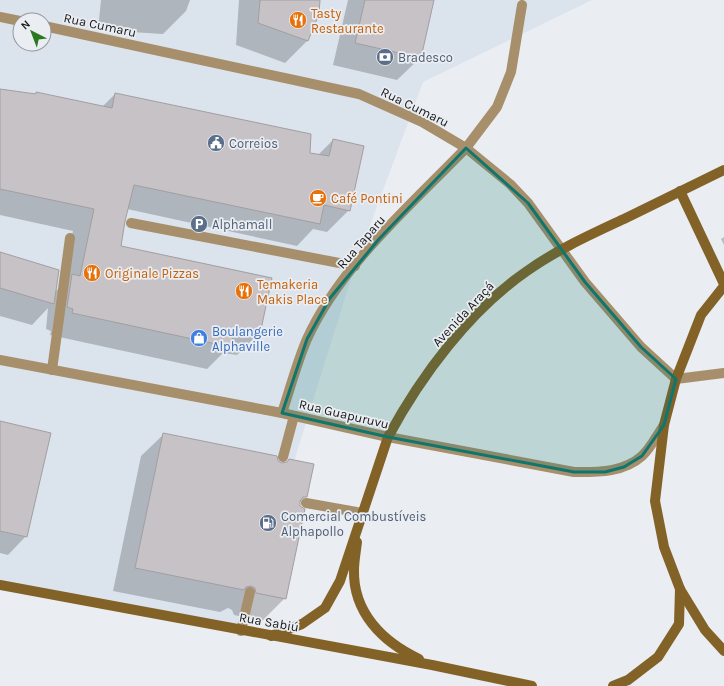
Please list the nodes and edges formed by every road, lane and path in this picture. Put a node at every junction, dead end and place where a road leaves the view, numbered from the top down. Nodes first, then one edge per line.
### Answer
1 (522, 5) dead end
2 (0, 17) edge
3 (12, 19) edge
4 (52, 28) edge
5 (466, 148) junction
6 (724, 170) edge
7 (680, 191) junction
8 (132, 223) dead end
9 (70, 238) dead end
10 (561, 249) junction
11 (355, 266) junction
12 (724, 285) edge
13 (0, 360) edge
14 (52, 370) junction
15 (724, 373) edge
16 (710, 375) junction
17 (676, 379) junction
18 (724, 381) edge
19 (282, 413) junction
20 (294, 416) junction
21 (664, 425) junction
22 (388, 437) junction
23 (283, 457) dead end
24 (306, 503) dead end
25 (361, 514) junction
26 (0, 585) edge
27 (680, 589) junction
28 (250, 592) dead end
29 (241, 630) junction
30 (271, 636) junction
31 (724, 651) edge
32 (432, 665) junction
33 (532, 686) edge
34 (613, 686) edge

1 - 5 street, Rua Taparu
2 - 3 street
4 - 5 street, Rua Cumaru
5 - 10 street, Rua Cumaru
5 - 11 street, Rua Taparu
6 - 7 street, Avenida Araçá
7 - 10 street, Avenida Araçá
7 - 12 street
8 - 11 street
9 - 14 street
10 - 17 street, Rua Cumaru
10 - 22 street, Avenida Araçá
11 - 19 street, Rua Taparu
12 - 17 street
13 - 14 street, Rua Guapuruvu
14 - 19 street, Rua Guapuruvu
15 - 16 street
16 - 17 street
16 - 18 street
17 - 21 street
19 - 20 street, Rua Guapuruvu
20 - 22 street, Rua Guapuruvu
20 - 23 street
21 - 22 street, Rua Guapuruvu
21 - 27 street
22 - 25 street, Avenida Araçá
24 - 25 street
25 - 30 street
25 - 32 street
26 - 29 street, Rua Sabiú
27 - 31 street
27 - 34 street
28 - 29 street
29 - 30 street, Rua Sabiú
30 - 32 street, Rua Sabiú
32 - 33 street, Rua Sabiú

